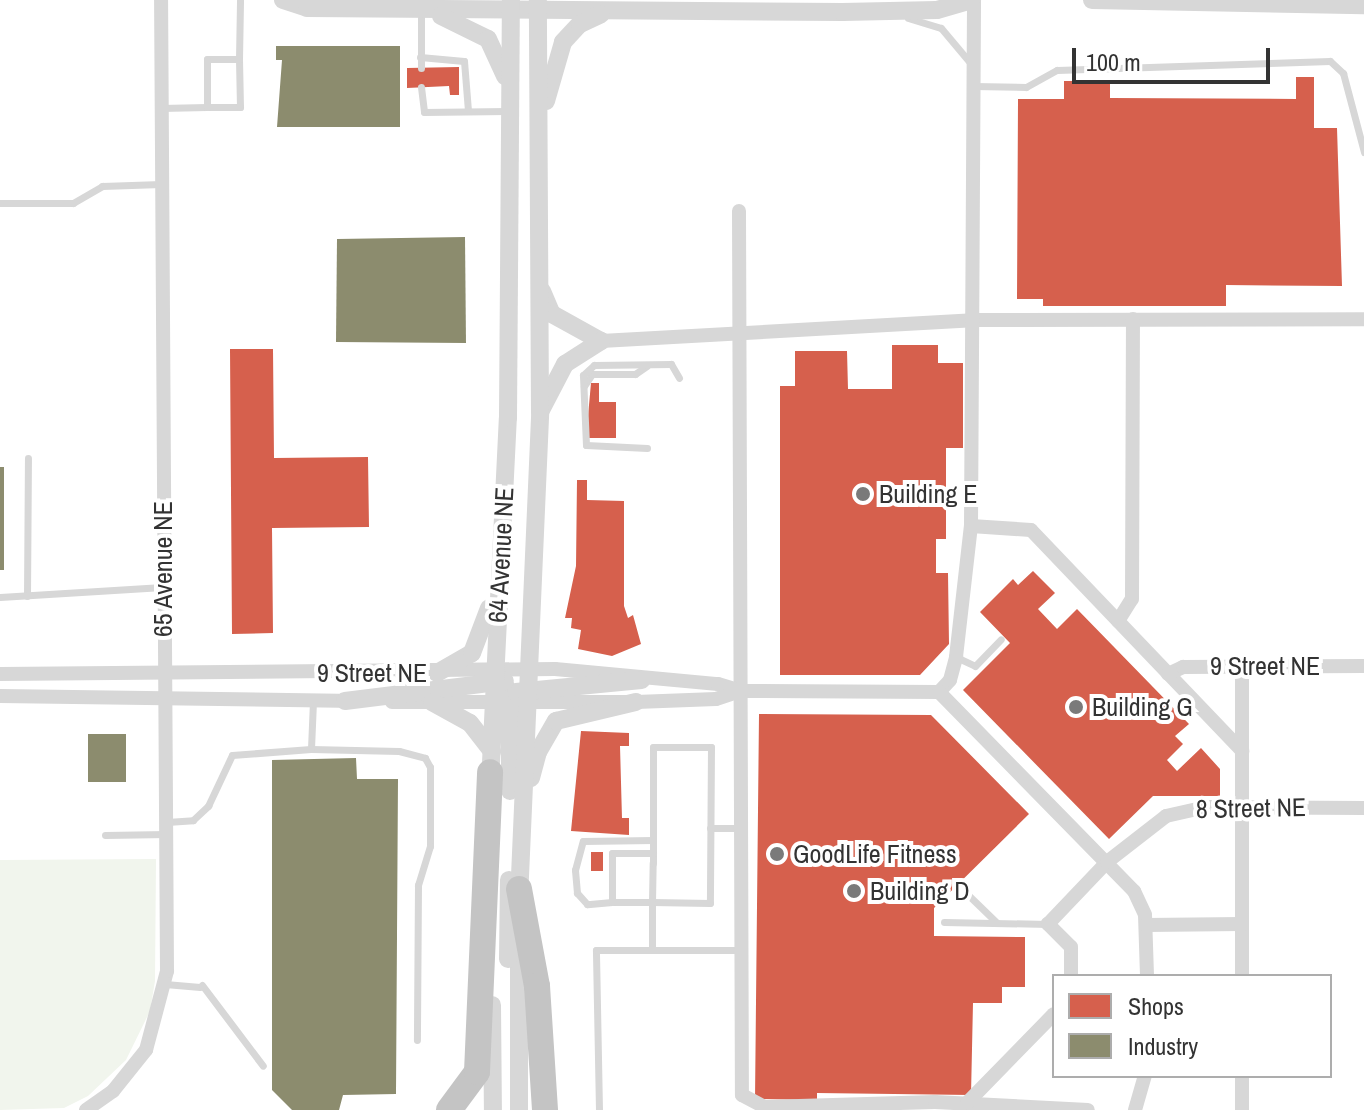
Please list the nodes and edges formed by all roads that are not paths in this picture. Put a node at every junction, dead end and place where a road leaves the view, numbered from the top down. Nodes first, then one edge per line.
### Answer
1 (161, 0) edge
2 (240, 0) edge
3 (283, 0) edge
4 (972, 0) edge
5 (1092, 0) edge
6 (1302, 2) edge
7 (537, 4) edge
8 (1364, 5) edge
9 (511, 6) edge
10 (416, 10) junction
11 (607, 11) junction
12 (842, 12) junction
13 (420, 57) junction
14 (239, 59) junction
15 (972, 65) junction
16 (421, 68) dead end
17 (508, 83) junction
18 (972, 86) junction
19 (421, 87) dead end
20 (207, 107) junction
21 (161, 108) junction
22 (468, 111) junction
23 (508, 111) junction
24 (538, 143) junction
25 (1364, 152) edge
26 (161, 184) junction
27 (0, 203) edge
28 (739, 211) dead end
29 (539, 284) junction
30 (1133, 319) junction
31 (1364, 319) edge
32 (972, 320) junction
33 (742, 334) junction
34 (601, 341) junction
35 (679, 378) dead end
36 (540, 413) junction
37 (647, 448) dead end
38 (28, 458) dead end
39 (505, 467) junction
40 (971, 526) junction
41 (163, 587) junction
42 (27, 596) junction
43 (0, 597) edge
44 (1118, 621) junction
45 (1001, 639) dead end
46 (956, 657) junction
47 (1364, 666) edge
48 (1242, 667) junction
49 (528, 669) junction
50 (437, 673) junction
51 (0, 674) edge
52 (164, 674) junction
53 (1168, 674) junction
54 (641, 680) junction
55 (508, 690) junction
56 (741, 691) junction
57 (939, 692) junction
58 (0, 696) edge
59 (165, 700) junction
60 (313, 701) junction
61 (345, 701) junction
62 (432, 702) junction
63 (636, 702) junction
64 (311, 749) junction
65 (1242, 751) junction
66 (491, 761) junction
67 (1242, 807) junction
68 (1364, 808) edge
69 (521, 815) junction
70 (167, 828) junction
71 (710, 828) junction
72 (741, 828) junction
73 (105, 835) dead end
74 (653, 840) junction
75 (653, 853) junction
76 (1107, 862) junction
77 (961, 888) dead end
78 (519, 889) junction
79 (612, 902) junction
80 (652, 902) junction
81 (944, 922) dead end
82 (997, 923) junction
83 (1048, 924) junction
84 (1242, 924) junction
85 (1146, 925) junction
86 (652, 950) junction
87 (741, 950) junction
88 (1071, 974) edge
89 (1147, 974) edge
90 (1242, 974) edge
91 (165, 984) junction
92 (1052, 1016) edge
93 (417, 1040) dead end
94 (263, 1066) dead end
95 (1144, 1078) edge
96 (1242, 1078) edge
97 (967, 1103) junction
98 (936, 1106) edge
99 (86, 1110) edge
100 (449, 1110) edge
101 (493, 1110) edge
102 (519, 1110) edge
103 (545, 1110) edge
104 (599, 1110) edge
105 (1088, 1110) edge
106 (1135, 1110) edge
107 (1242, 1110) edge

1 - 21 street, 65 Avenue NE
2 - 14 lane
3 - 10 street
4 - 12 street
4 - 15 street
5 - 6 street
6 - 8 street
7 - 9 street
7 - 11 street
7 - 24 street, 64 Avenue NE
9 - 10 street
9 - 17 street, 64 Avenue NE
10 - 13 lane
10 - 17 street
11 - 12 street
11 - 24 street
12 - 15 lane
13 - 16 lane
13 - 22 lane
14 - 20 lane
14 - 20 lane
15 - 18 street
17 - 23 street, 64 Avenue NE
18 - 25 lane
18 - 32 street
19 - 22 lane
20 - 21 lane
21 - 26 street, 65 Avenue NE
22 - 23 lane
23 - 39 street, 64 Avenue NE
24 - 29 street, 64 Avenue NE
26 - 27 lane
26 - 41 street, 65 Avenue NE
28 - 33 street
29 - 34 street
29 - 36 street, 64 Avenue NE
30 - 31 street
30 - 32 street
30 - 44 street
32 - 33 street
32 - 40 street
33 - 34 street
33 - 56 street
34 - 36 street
35 - 37 lane
36 - 49 street, 64 Avenue NE
38 - 42 lane
39 - 50 street
39 - 55 street, 64 Avenue NE
40 - 44 street
40 - 46 street
41 - 42 lane
41 - 52 street, 65 Avenue NE
42 - 43 lane
44 - 53 street
45 - 46 lane
46 - 57 street
47 - 48 street, 9 Street NE
48 - 53 street, 9 Street NE
48 - 65 street
49 - 54 street, 9 Street NE
49 - 55 street, 64 Avenue NE
49 - 55 street, 9 Street NE
50 - 52 street, 9 Street NE
50 - 55 street, 9 Street NE
51 - 52 street, 9 Street NE
52 - 59 street, 65 Avenue NE
53 - 65 street
54 - 55 street
54 - 56 street, 9 Street NE
55 - 61 street
55 - 62 street, 9 Street NE
55 - 63 street, 9 Street NE
55 - 66 street, 64 Avenue NE
55 - 69 street, 64 Avenue NE
55 - 102 street
56 - 57 street, 9 Street NE
56 - 63 street, 9 Street NE
56 - 72 street
57 - 76 street
58 - 59 street, 9 Street NE
59 - 60 street, 9 Street NE
59 - 70 street, 65 Avenue NE
60 - 61 street, 9 Street NE
60 - 64 lane
61 - 62 street, 9 Street NE
62 - 66 street
63 - 69 street
64 - 70 lane
64 - 93 lane
65 - 67 street
66 - 100 highway
66 - 101 street, 64 Avenue NE
67 - 68 street, 8 Street NE
67 - 76 street, 8 Street NE
67 - 84 street
69 - 78 street, 64 Avenue NE
70 - 73 lane
70 - 91 street, 65 Avenue NE
71 - 72 lane
71 - 74 lane
71 - 80 lane
72 - 87 street
74 - 75 lane
74 - 79 lane
75 - 79 lane
75 - 80 lane
76 - 83 street, 8 Street NE
76 - 85 street
77 - 82 lane
78 - 102 street, 64 Avenue NE
78 - 103 highway
79 - 80 lane
80 - 86 lane
81 - 82 lane
82 - 83 lane
83 - 88 street
84 - 85 street
84 - 90 street
85 - 89 street
86 - 87 lane
86 - 104 lane
87 - 98 street
91 - 94 lane
91 - 99 street, 65 Avenue NE
92 - 97 street
95 - 106 street
96 - 107 street
97 - 98 street
97 - 105 street

